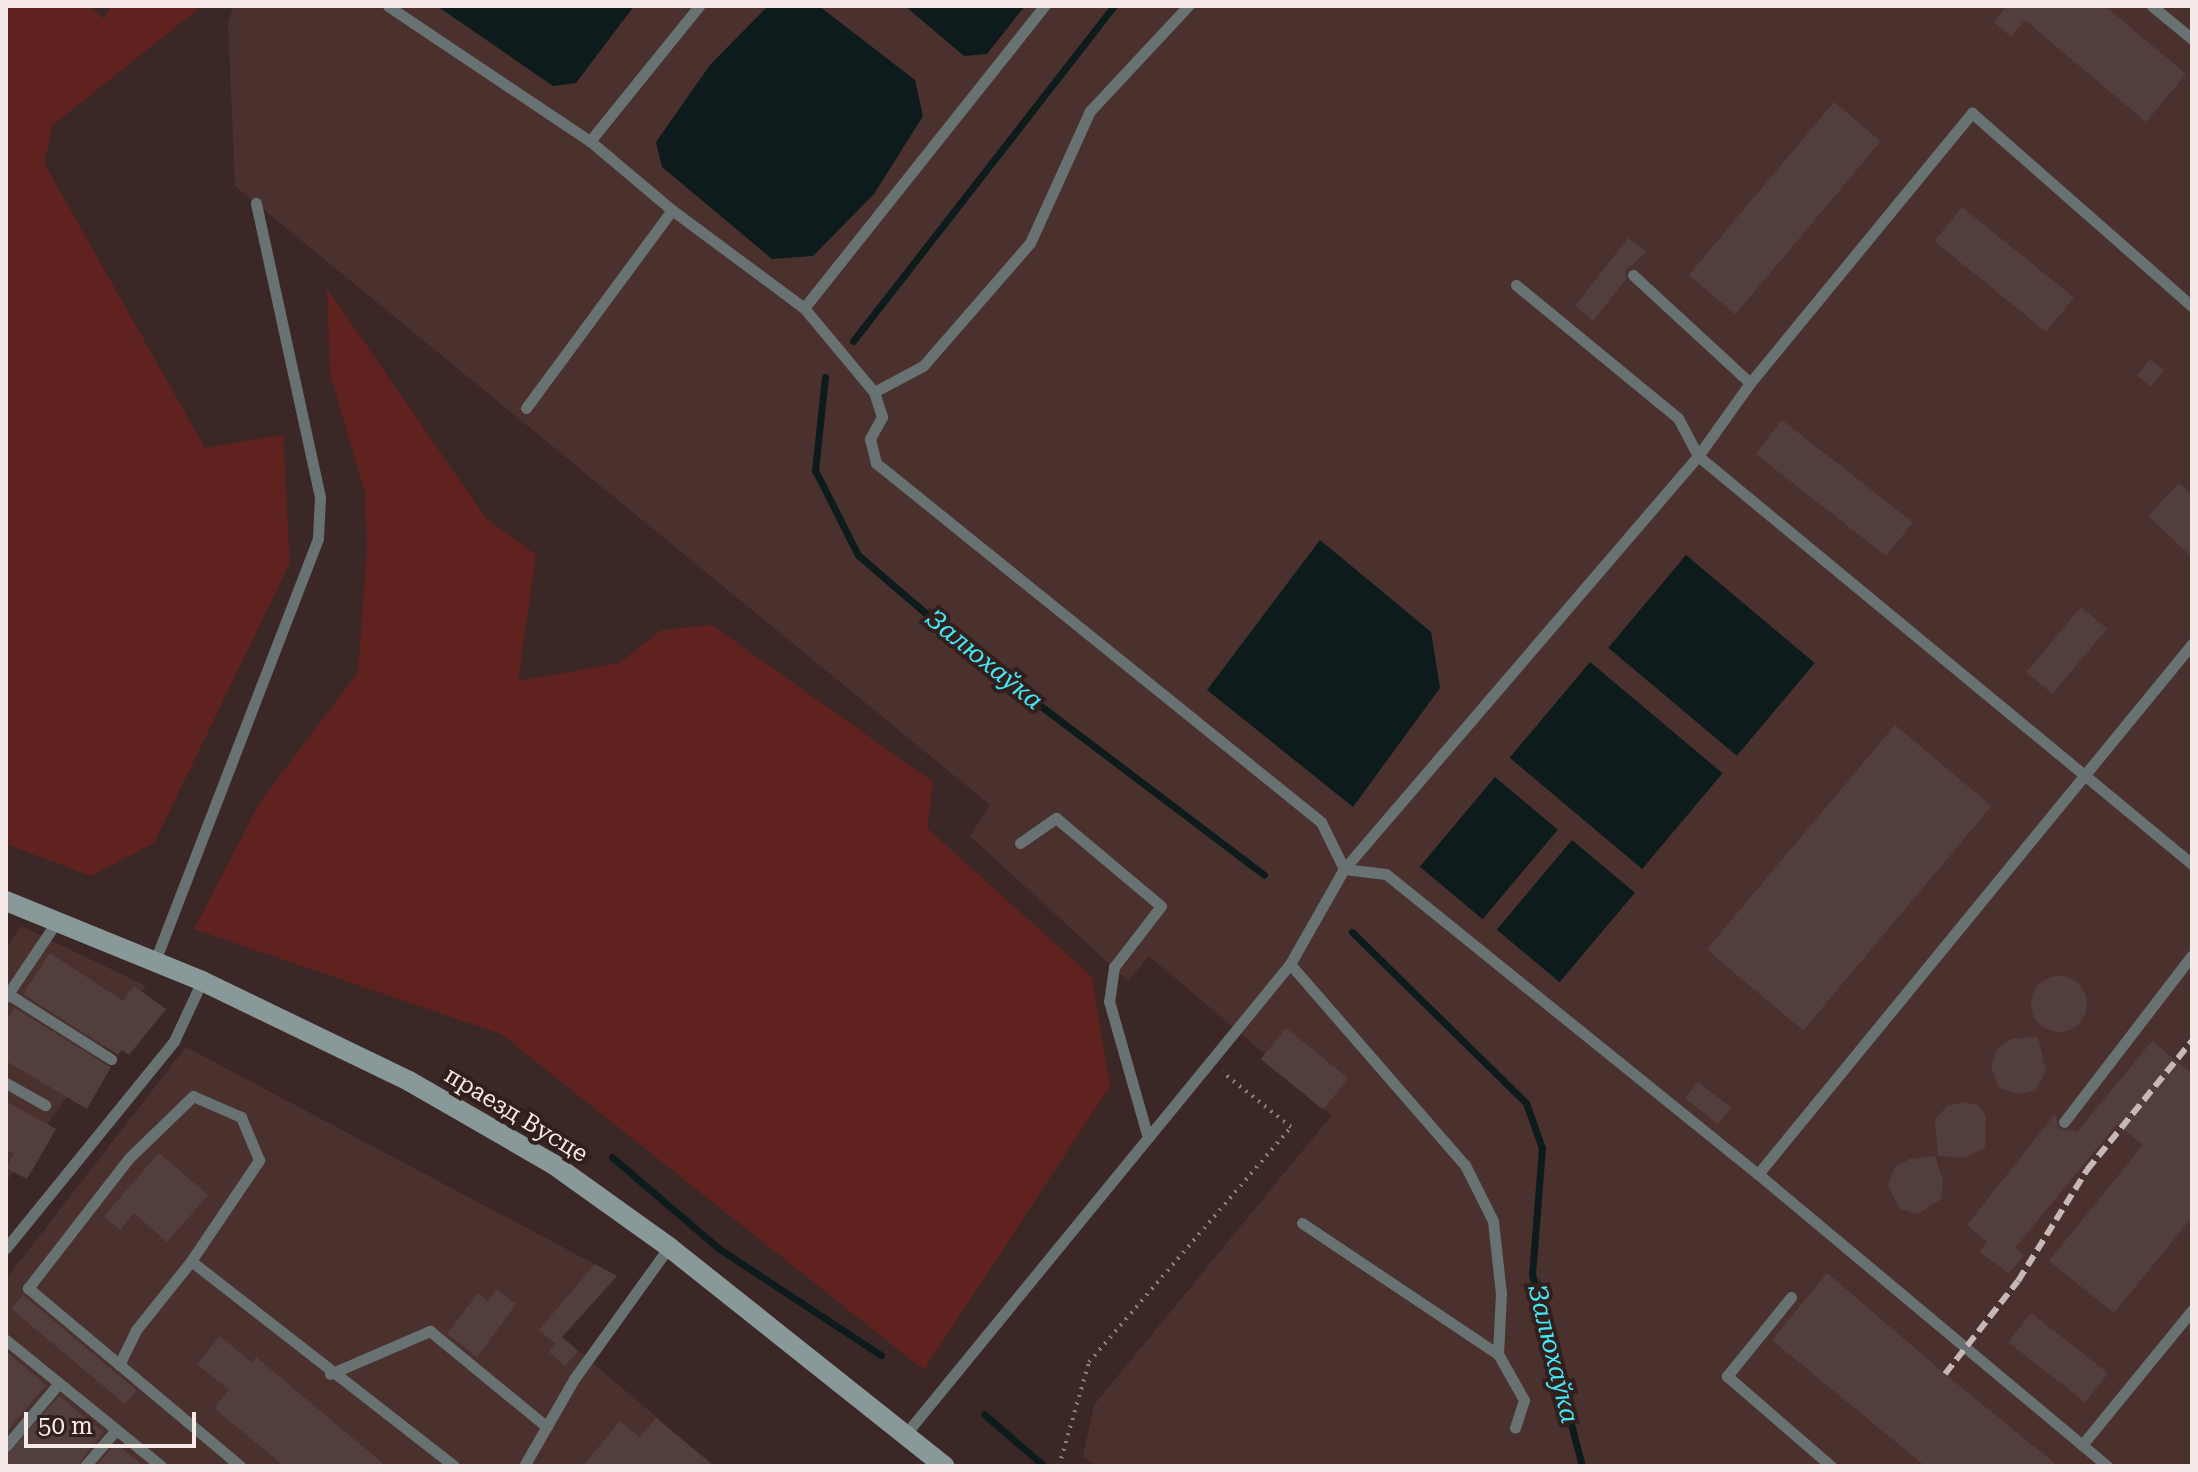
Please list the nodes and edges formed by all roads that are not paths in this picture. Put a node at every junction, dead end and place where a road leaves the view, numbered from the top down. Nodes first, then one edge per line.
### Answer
1 (388, 6) edge
2 (699, 6) edge
3 (1044, 6) edge
4 (1188, 6) edge
5 (2152, 6) edge
6 (2192, 39) edge
7 (590, 141) junction
8 (256, 203) dead end
9 (672, 210) junction
10 (1633, 275) dead end
11 (1516, 285) dead end
12 (2192, 306) edge
13 (804, 308) junction
14 (1750, 383) junction
15 (874, 392) junction
16 (526, 408) dead end
17 (1698, 456) junction
18 (2192, 644) edge
19 (2083, 775) junction
20 (1020, 843) dead end
21 (2192, 864) edge
22 (1344, 869) junction
23 (6, 901) edge
24 (57, 921) junction
25 (2192, 955) edge
26 (155, 961) junction
27 (1290, 964) junction
28 (202, 981) junction
29 (7, 995) edge
30 (111, 1059) dead end
31 (6, 1083) edge
32 (45, 1105) dead end
33 (2064, 1122) dead end
34 (1148, 1138) junction
35 (1758, 1174) junction
36 (1302, 1223) dead end
37 (669, 1247) junction
38 (6, 1248) edge
39 (191, 1261) junction
40 (1791, 1297) dead end
41 (2192, 1310) edge
42 (6, 1340) edge
43 (1498, 1354) junction
44 (119, 1365) junction
45 (330, 1374) junction
46 (59, 1383) junction
47 (547, 1427) junction
48 (1515, 1428) dead end
49 (116, 1430) junction
50 (904, 1436) junction
51 (2082, 1445) junction
52 (6, 1446) edge
53 (85, 1466) edge
54 (161, 1466) edge
55 (240, 1466) edge
56 (454, 1466) edge
57 (524, 1466) edge
58 (944, 1466) edge
59 (1831, 1466) edge
60 (2107, 1466) edge

1 - 7 lane
2 - 7 lane
3 - 13 lane
4 - 15 lane
5 - 6 lane
7 - 9 lane
8 - 26 lane
9 - 13 lane
9 - 16 lane
10 - 14 lane
11 - 17 lane
12 - 14 lane
13 - 15 lane
14 - 17 lane
15 - 22 lane
17 - 19 lane
17 - 22 lane
18 - 19 lane
19 - 21 lane
19 - 35 lane
20 - 34 lane
22 - 27 lane
22 - 35 lane
23 - 24 street, праезд Вусце
24 - 26 street, праезд Вусце
24 - 29 lane
25 - 33 lane
26 - 28 street, праезд Вусце
27 - 34 lane
27 - 43 lane
28 - 37 street, праезд Вусце
28 - 38 lane
29 - 30 lane
31 - 32 lane
34 - 50 lane
35 - 51 lane
36 - 43 lane
37 - 47 lane
37 - 50 street, праезд Вусце
39 - 44 lane
39 - 44 lane
39 - 45 lane
40 - 59 lane
41 - 51 lane
42 - 46 lane
43 - 48 lane
44 - 55 lane
45 - 47 lane
45 - 56 lane
46 - 49 lane
46 - 52 lane
47 - 57 lane
49 - 53 lane
49 - 54 lane
50 - 58 street, праезд Вусце
51 - 60 lane

